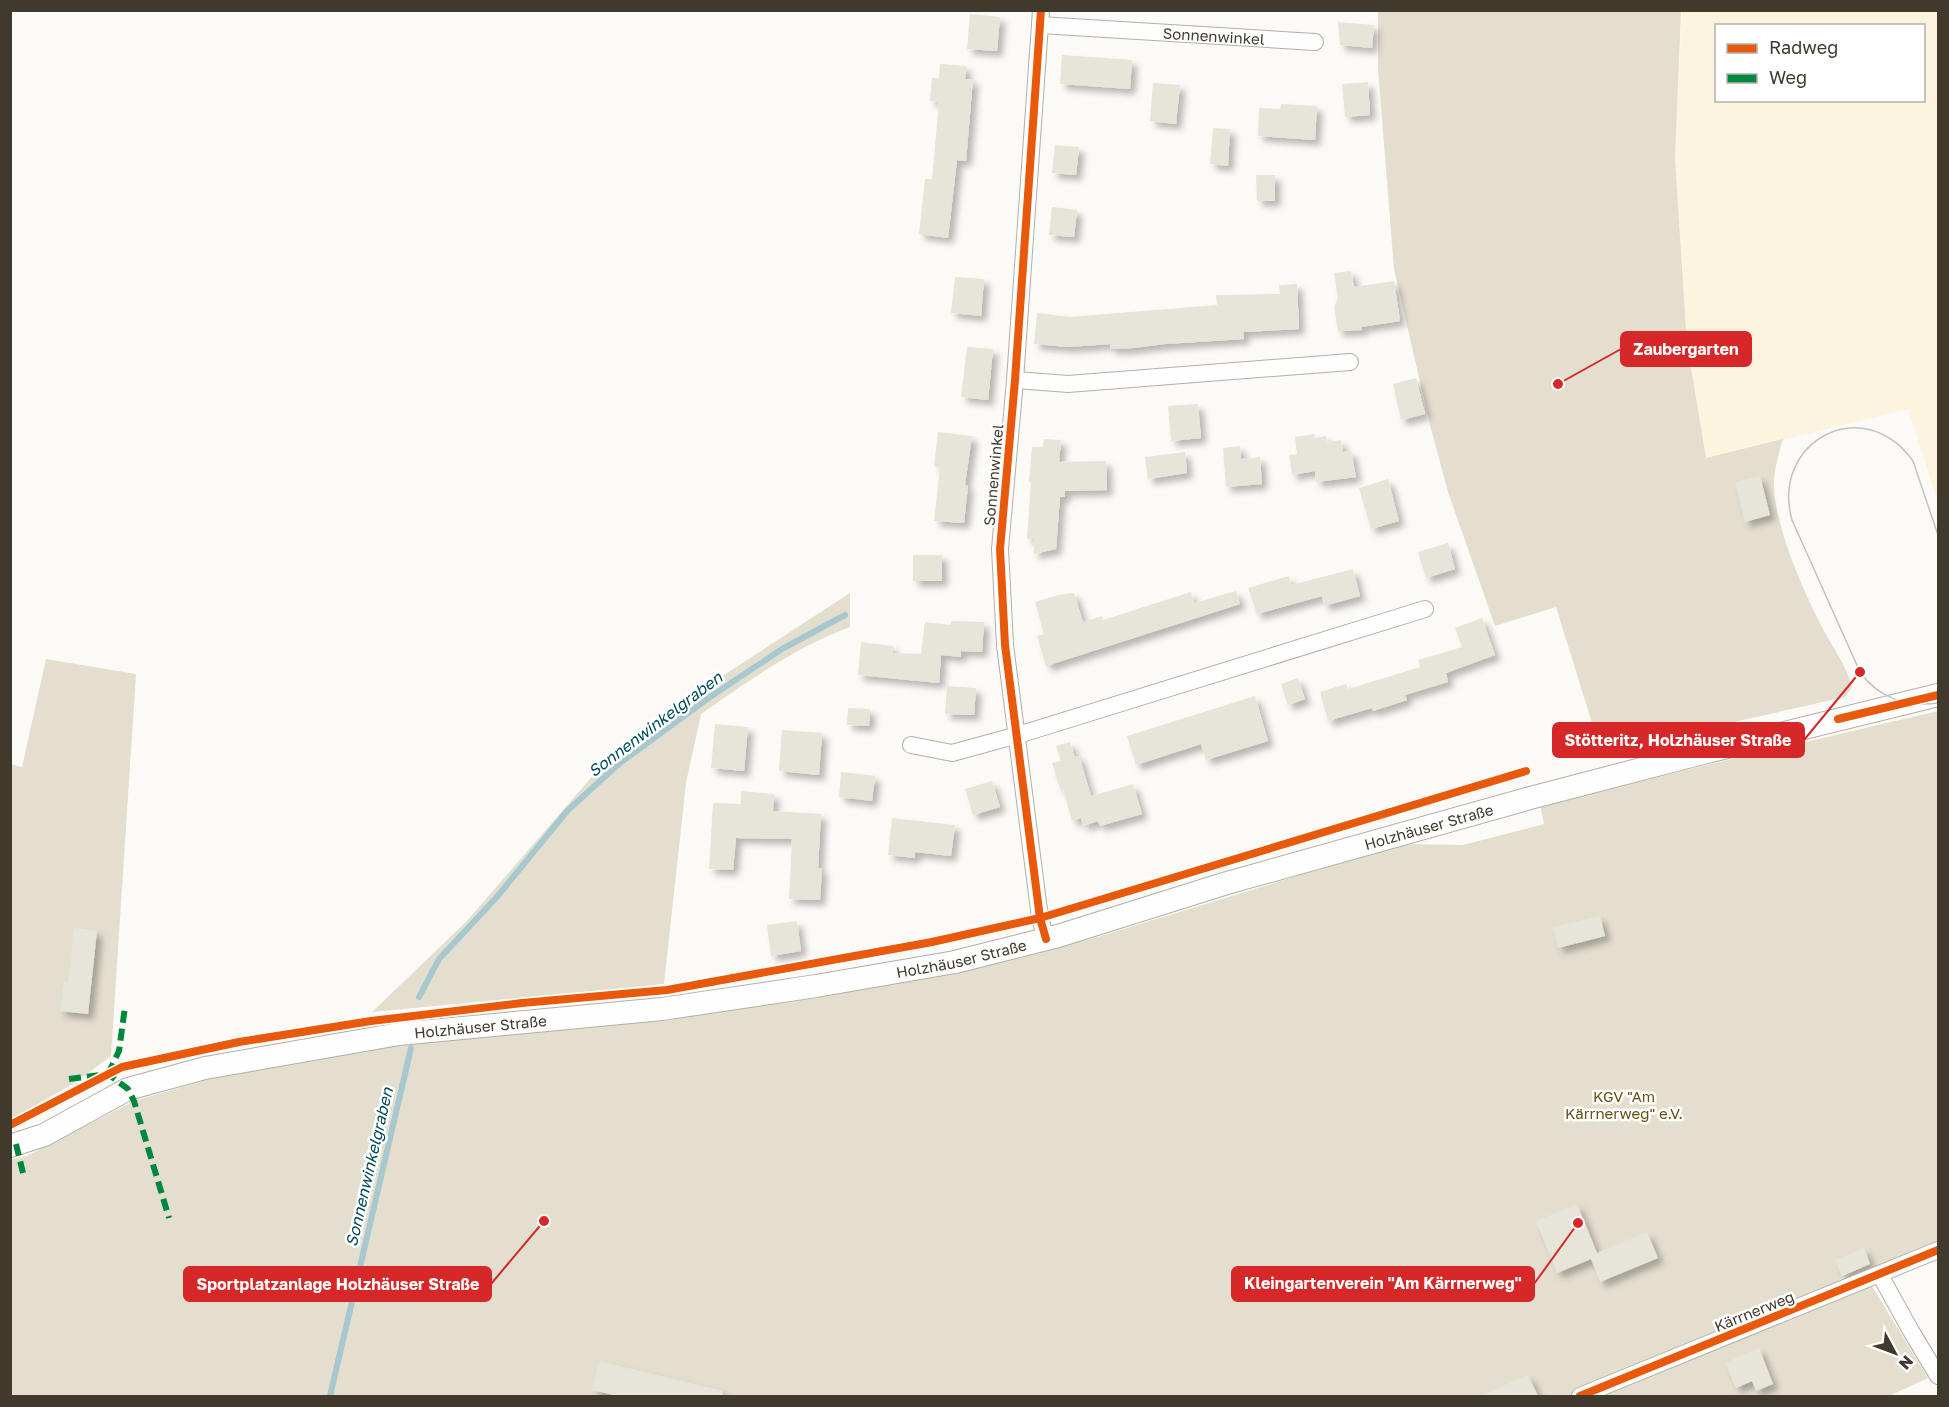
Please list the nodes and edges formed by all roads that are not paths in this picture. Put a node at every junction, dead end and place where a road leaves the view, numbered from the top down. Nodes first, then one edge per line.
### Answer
1 (1040, 18) edge
2 (1315, 42) dead end
3 (1350, 362) dead end
4 (1015, 380) junction
5 (1425, 609) dead end
6 (1938, 694) edge
7 (1018, 735) junction
8 (911, 745) dead end
9 (1046, 939) junction
10 (10, 1146) edge
11 (1938, 1250) edge
12 (1880, 1275) junction
13 (1938, 1376) edge
14 (1580, 1396) edge

1 - 2 street, Sonnenwinkel
1 - 4 street, Sonnenwinkel
3 - 4 street
4 - 7 street, Sonnenwinkel
5 - 7 street
6 - 9 main road, Holzhäuser Straße
7 - 8 street
7 - 9 street, Sonnenwinkel
9 - 10 main road, Holzhäuser Straße
11 - 12 street, Kärrnerweg
12 - 13 street
12 - 14 street, Kärrnerweg

